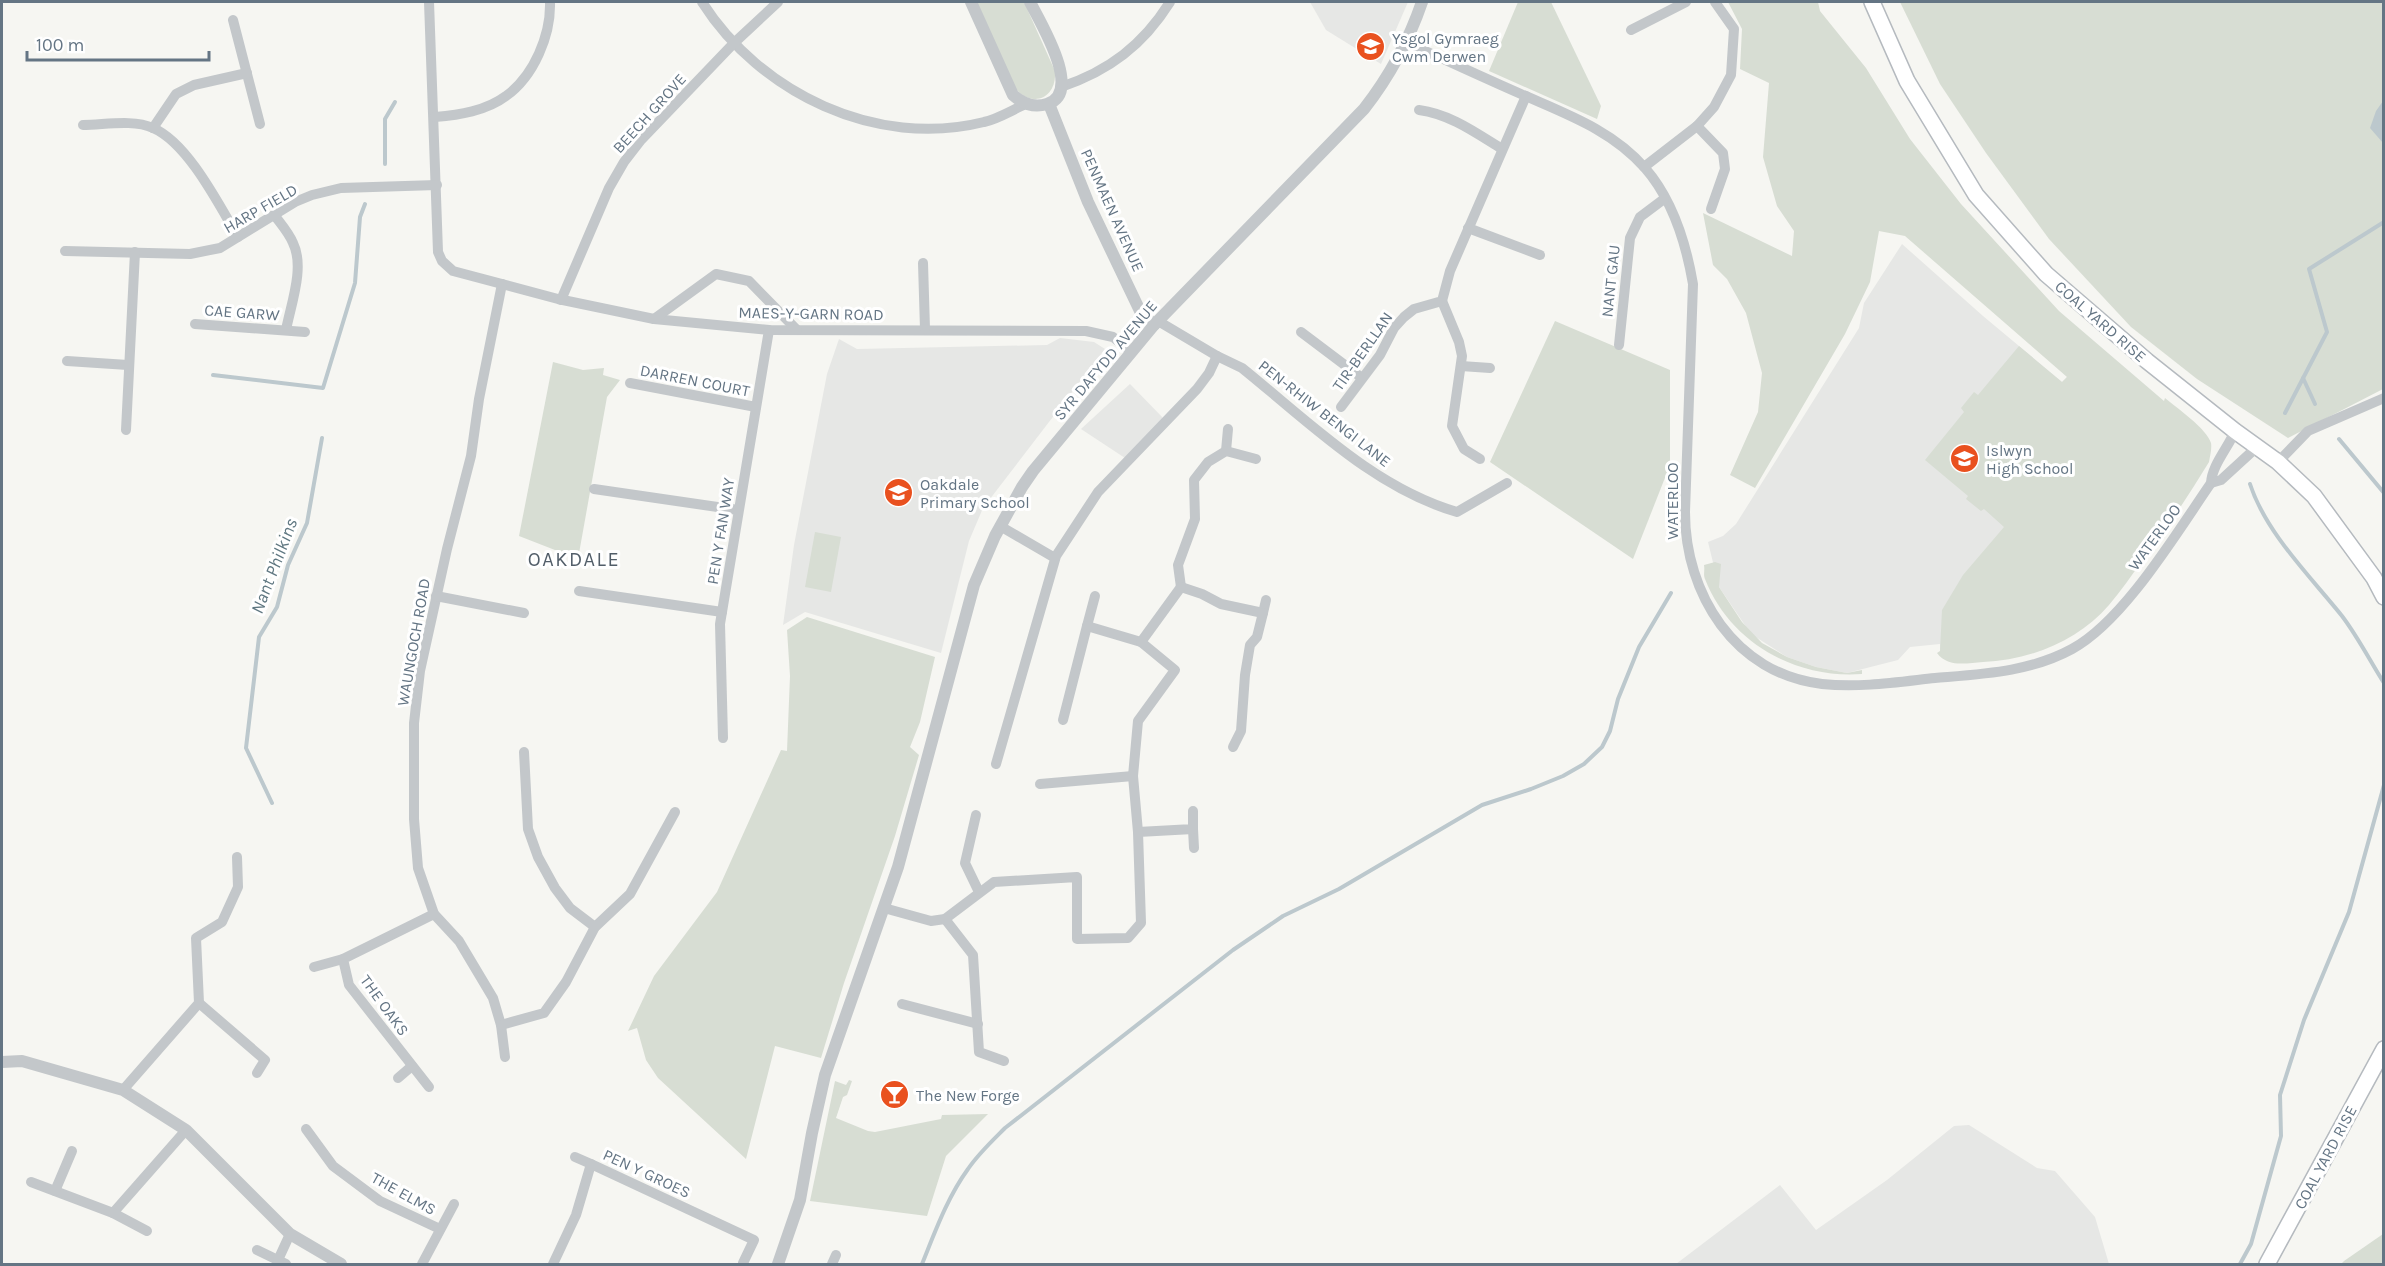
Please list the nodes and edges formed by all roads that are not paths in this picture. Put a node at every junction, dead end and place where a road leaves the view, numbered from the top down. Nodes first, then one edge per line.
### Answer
1 (429, 2) edge
2 (550, 2) edge
3 (702, 2) edge
4 (778, 2) edge
5 (970, 2) edge
6 (1030, 2) edge
7 (1170, 2) edge
8 (1422, 2) edge
9 (1686, 2) edge
10 (1715, 2) edge
11 (1872, 2) edge
12 (232, 20) dead end
13 (1630, 30) dead end
14 (1405, 42) junction
15 (734, 43) junction
16 (247, 73) junction
17 (1061, 87) junction
18 (1526, 96) junction
19 (1026, 104) junction
20 (1050, 104) junction
21 (1419, 110) dead end
22 (435, 117) junction
23 (260, 124) dead end
24 (83, 125) dead end
25 (1697, 126) junction
26 (153, 128) junction
27 (1502, 149) junction
28 (1644, 167) junction
29 (437, 185) junction
30 (1664, 199) junction
31 (1711, 210) dead end
32 (275, 216) junction
33 (1468, 228) junction
34 (238, 237) junction
35 (65, 251) dead end
36 (135, 252) junction
37 (1540, 255) dead end
38 (923, 263) dead end
39 (502, 284) junction
40 (561, 300) junction
41 (1442, 301) junction
42 (654, 319) junction
43 (1156, 323) junction
44 (195, 324) dead end
45 (925, 329) junction
46 (286, 330) junction
47 (769, 330) junction
48 (797, 330) junction
49 (1301, 332) dead end
50 (305, 333) dead end
51 (1619, 345) dead end
52 (1131, 352) junction
53 (1217, 356) junction
54 (67, 361) dead end
55 (128, 365) junction
56 (1461, 366) junction
57 (1490, 369) dead end
58 (1362, 378) junction
59 (630, 383) dead end
60 (2384, 398) edge
61 (1341, 406) dead end
62 (756, 407) junction
63 (1227, 429) dead end
64 (126, 430) dead end
65 (2235, 431) junction
66 (2257, 447) junction
67 (1226, 451) junction
68 (1256, 459) dead end
69 (1480, 459) dead end
70 (2278, 462) junction
71 (1507, 483) dead end
72 (2211, 483) junction
73 (594, 489) dead end
74 (738, 510) junction
75 (1000, 526) junction
76 (1055, 558) junction
77 (1181, 587) junction
78 (579, 591) dead end
79 (436, 596) junction
80 (1095, 596) dead end
81 (2384, 597) edge
82 (1266, 600) dead end
83 (722, 612) junction
84 (524, 613) dead end
85 (1263, 613) junction
86 (1088, 626) junction
87 (1141, 642) junction
88 (1063, 720) dead end
89 (723, 738) dead end
90 (1233, 747) dead end
91 (524, 752) dead end
92 (996, 764) dead end
93 (1133, 776) junction
94 (1040, 784) dead end
95 (1193, 811) dead end
96 (675, 812) dead end
97 (976, 814) dead end
98 (1193, 829) junction
99 (1138, 832) junction
100 (1194, 848) dead end
101 (237, 857) dead end
102 (979, 892) junction
103 (884, 908) junction
104 (434, 914) junction
105 (945, 920) junction
106 (595, 927) junction
107 (343, 958) junction
108 (314, 967) dead end
109 (199, 1003) junction
110 (902, 1004) dead end
111 (978, 1024) junction
112 (501, 1025) junction
113 (2384, 1049) edge
114 (505, 1057) dead end
115 (1004, 1061) dead end
116 (2, 1062) edge
117 (412, 1066) junction
118 (257, 1073) dead end
119 (398, 1078) dead end
120 (429, 1087) dead end
121 (123, 1090) junction
122 (306, 1129) dead end
123 (186, 1130) junction
124 (72, 1151) dead end
125 (575, 1156) dead end
126 (591, 1164) junction
127 (31, 1182) dead end
128 (55, 1191) junction
129 (454, 1204) dead end
130 (113, 1213) junction
131 (441, 1229) junction
132 (147, 1231) dead end
133 (290, 1234) junction
134 (765, 1235) dead end
135 (754, 1240) junction
136 (257, 1250) dead end
137 (282, 1262) edge
138 (743, 1263) edge
139 (341, 1264) edge
140 (422, 1264) edge
141 (554, 1264) edge
142 (778, 1264) edge
143 (2267, 1264) edge

1 - 22 street
2 - 22 street
3 - 15 street
4 - 15 street, BEECH GROVE
5 - 19 street
6 - 17 street
7 - 17 street
8 - 14 street, SYR DAFYDD AVENUE
9 - 13 street
10 - 25 street
11 - 65 main road, COAL YARD RISE
12 - 16 street
14 - 18 street, WATERLOO
14 - 43 street, SYR DAFYDD AVENUE
15 - 19 street
15 - 40 street, BEECH GROVE
16 - 23 street
16 - 26 street
17 - 20 street
18 - 27 street
18 - 28 street, WATERLOO
19 - 20 street
20 - 43 street, PENMAEN AVENUE
21 - 27 street
22 - 29 street
24 - 26 street
25 - 28 street
25 - 31 street
26 - 34 street
27 - 33 street
28 - 30 street, WATERLOO
29 - 32 street, HARP FIELD
29 - 39 street, MAES-Y-GARN ROAD
30 - 51 street, NANT GAU
30 - 72 street, WATERLOO
32 - 34 street, HARP FIELD
32 - 46 street, CAE GARW
33 - 37 street
33 - 41 street
34 - 36 street, HARP FIELD
35 - 36 street, HARP FIELD
36 - 55 street
38 - 45 street
39 - 40 street, MAES-Y-GARN ROAD
39 - 79 street, WAUNGOCH ROAD
40 - 42 street, MAES-Y-GARN ROAD
41 - 56 street
41 - 58 street, TIR-BERLLAN
42 - 47 street, MAES-Y-GARN ROAD
42 - 48 street
43 - 52 street, SYR DAFYDD AVENUE
43 - 53 street, PEN-RHIW BENGI LANE
44 - 46 street, CAE GARW
45 - 48 street, MAES-Y-GARN ROAD
45 - 52 street, MAES-Y-GARN ROAD
46 - 50 street, CAE GARW
47 - 48 street, MAES-Y-GARN ROAD
47 - 62 street, PEN Y FAN WAY
49 - 58 street
52 - 75 street, SYR DAFYDD AVENUE
53 - 71 street, PEN-RHIW BENGI LANE
53 - 76 street
54 - 55 street
55 - 64 street
56 - 57 street
56 - 69 street
58 - 61 street, TIR-BERLLAN
59 - 62 street, DARREN COURT
60 - 70 street
62 - 74 street, PEN Y FAN WAY
63 - 67 street
65 - 66 main road, COAL YARD RISE
65 - 72 street, WATERLOO
66 - 70 main road, COAL YARD RISE
66 - 72 street, WATERLOO
67 - 68 street
67 - 77 street
70 - 81 main road, COAL YARD RISE
73 - 74 street
74 - 83 street, PEN Y FAN WAY
75 - 76 street
75 - 103 street, SYR DAFYDD AVENUE
76 - 92 street
77 - 85 street
77 - 87 street
78 - 83 street
79 - 84 street
79 - 104 street, WAUNGOCH ROAD
80 - 86 street
82 - 85 street
83 - 89 street, PEN Y FAN WAY
85 - 90 street
86 - 87 street
86 - 88 street
87 - 93 street
91 - 106 street
93 - 94 street
93 - 99 street
95 - 98 street
96 - 106 street
97 - 102 street
98 - 99 street
98 - 100 street
99 - 102 street
101 - 109 street
102 - 105 street
103 - 105 street
103 - 142 street, SYR DAFYDD AVENUE
104 - 107 street, THE OAKS
104 - 112 street, WAUNGOCH ROAD
105 - 111 street
106 - 112 street
107 - 108 street, THE OAKS
107 - 117 street, THE OAKS
109 - 118 street
109 - 121 street
110 - 111 street
111 - 115 street
112 - 114 street, WAUNGOCH ROAD
113 - 143 main road, COAL YARD RISE
116 - 121 street
117 - 119 street
117 - 120 street, THE OAKS
121 - 123 street
122 - 131 street, THE ELMS
123 - 130 street
123 - 133 street
124 - 128 street
125 - 126 street
126 - 135 street, PEN Y GROES
126 - 141 street, PEN Y GROES
127 - 128 street
128 - 130 street
129 - 131 street, THE ELMS
130 - 132 street
131 - 140 street, THE ELMS
133 - 137 street
133 - 139 street
134 - 135 street
135 - 138 street
136 - 137 street

